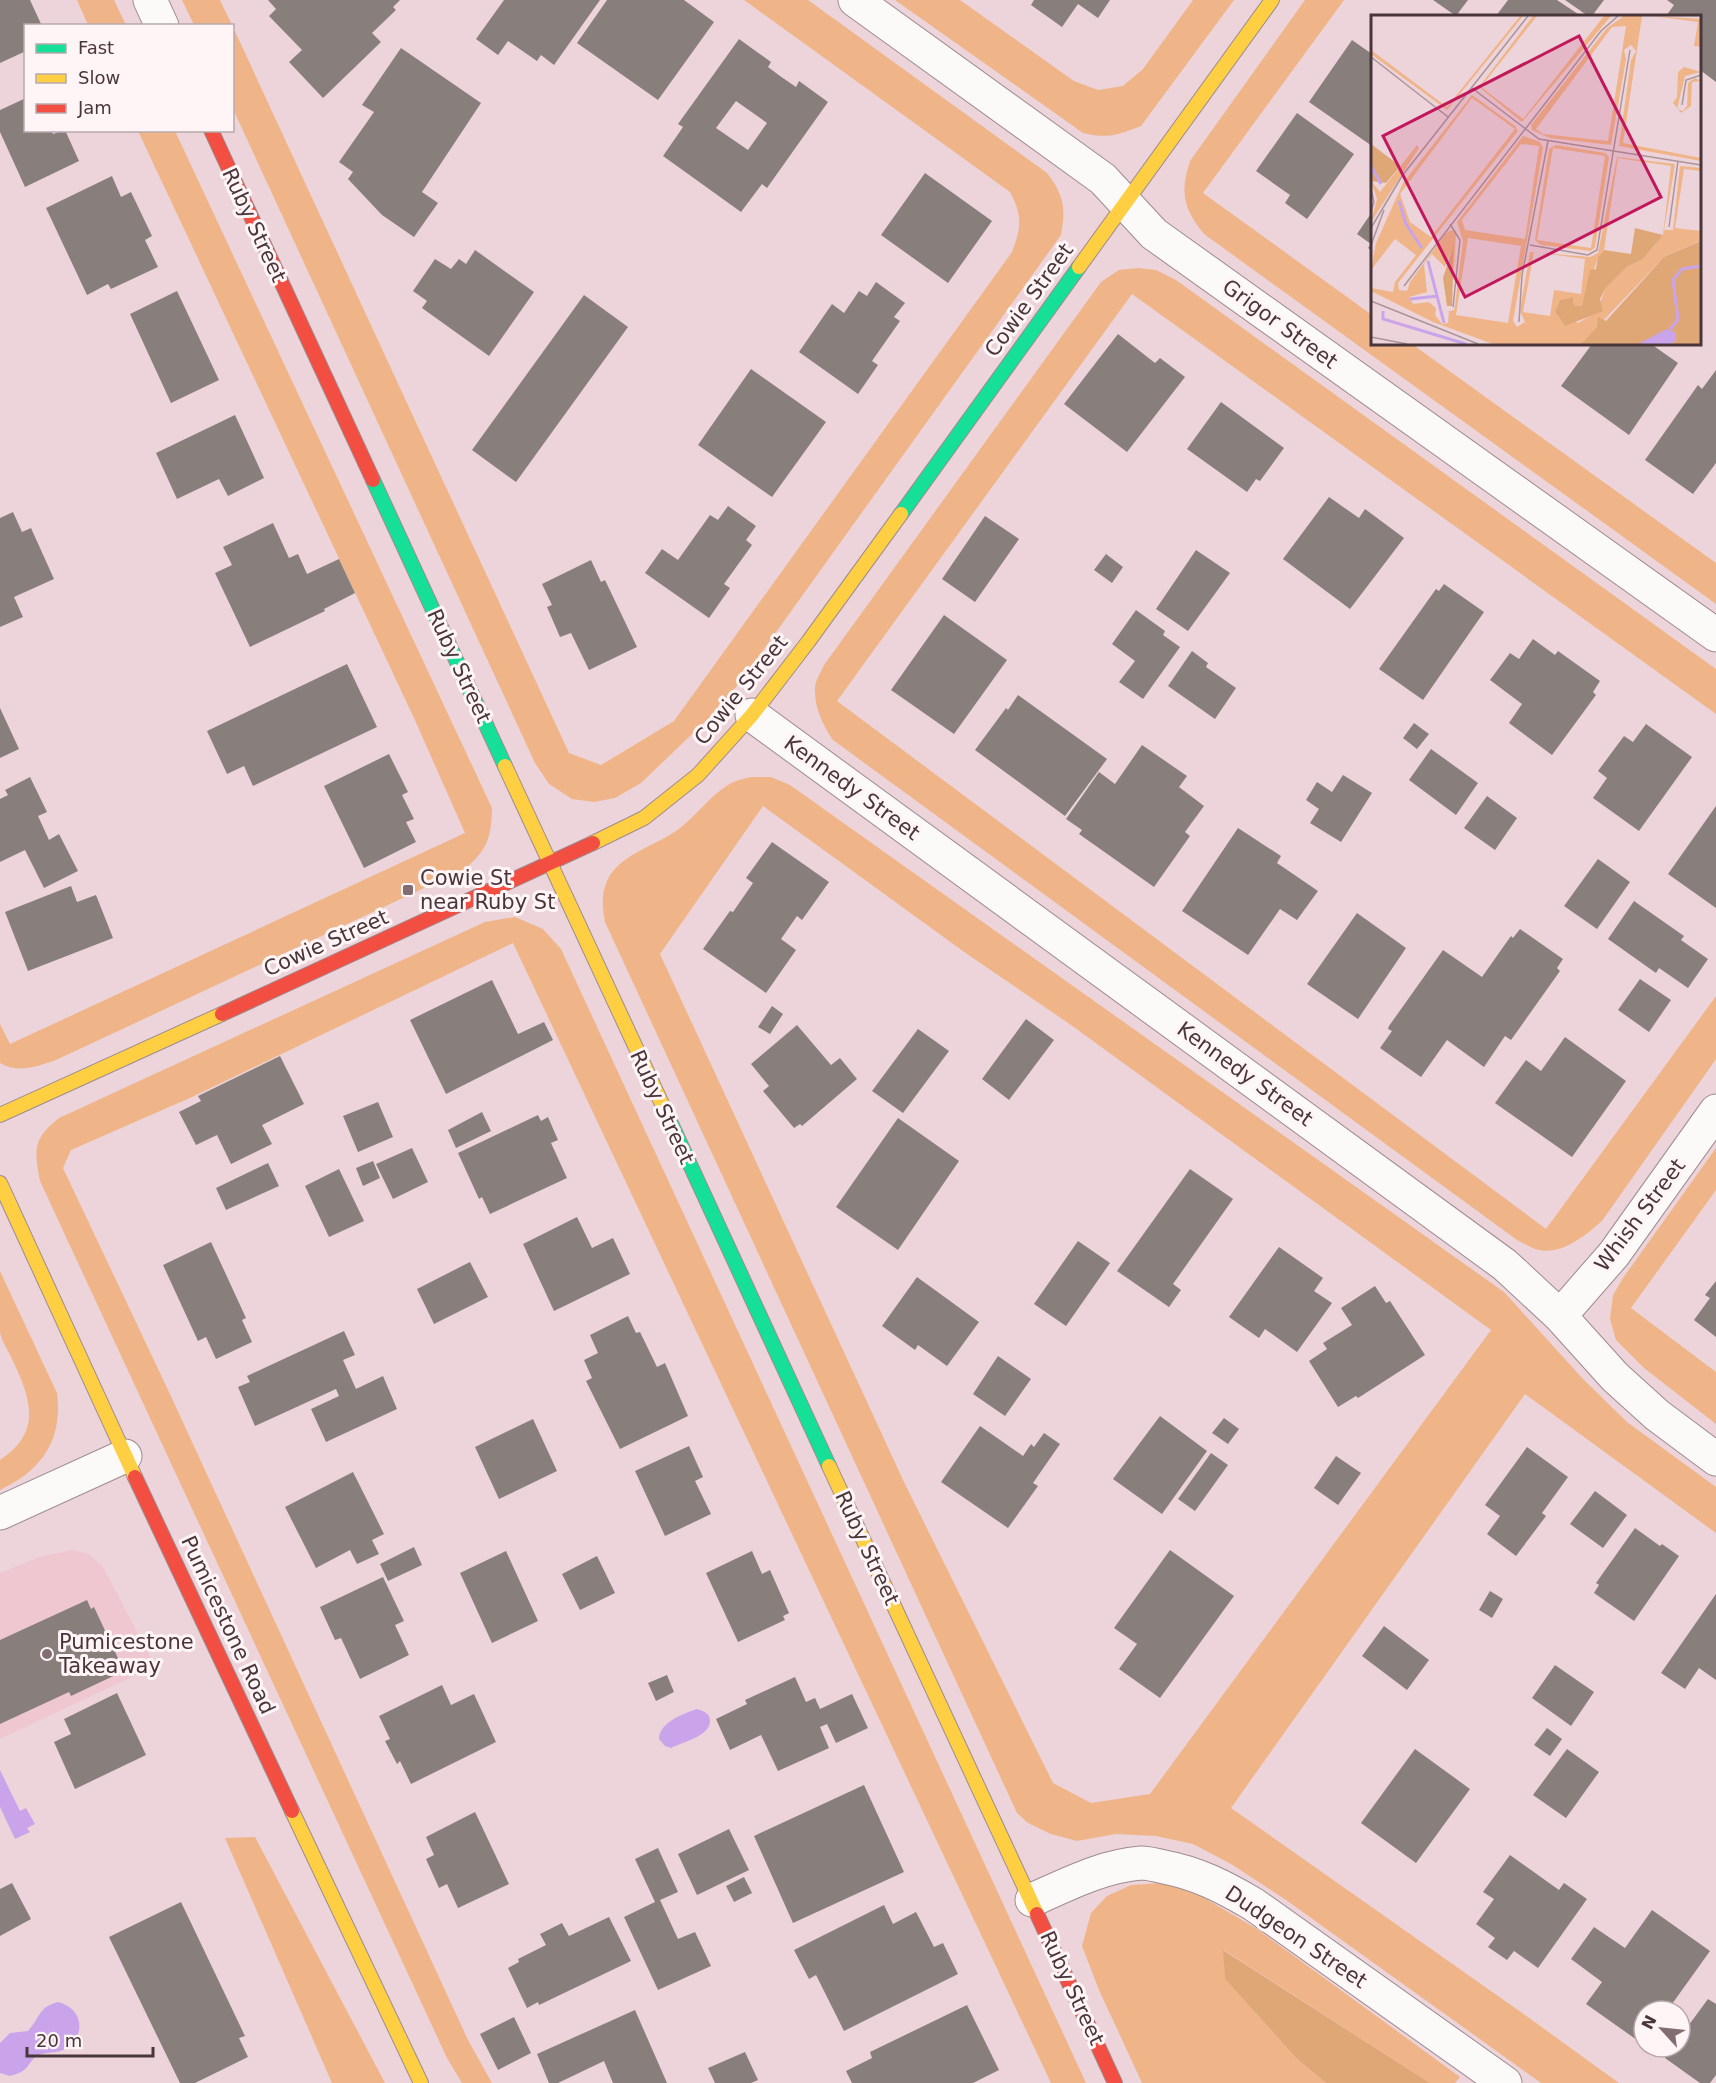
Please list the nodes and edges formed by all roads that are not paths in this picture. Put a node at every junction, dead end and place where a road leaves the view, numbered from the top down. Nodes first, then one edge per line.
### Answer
1 (150, 0) edge
2 (855, 0) edge
3 (1272, 0) edge
4 (161, 24) edge
5 (212, 132) edge
6 (1126, 203) junction
7 (1716, 635) edge
8 (752, 715) junction
9 (551, 864) junction
10 (1716, 1111) edge
11 (0, 1115) edge
12 (0, 1183) edge
13 (1560, 1316) junction
14 (125, 1456) junction
15 (1716, 1459) edge
16 (0, 1514) edge
17 (1032, 1900) junction
18 (421, 2083) edge
19 (1115, 2083) edge
20 (1505, 2083) edge

1 - 4 street
2 - 6 street, Grigor Street
3 - 6 street, Cowie Street
5 - 9 street, Ruby Street
6 - 7 street, Grigor Street
6 - 8 street, Cowie Street
8 - 9 street, Cowie Street
8 - 13 street, Kennedy Street
9 - 11 street, Cowie Street
9 - 17 street, Ruby Street
10 - 13 street, Whish Street
12 - 14 street, Pumicestone Road
13 - 15 street, Kennedy Street
14 - 16 street
14 - 18 street, Pumicestone Road
17 - 19 street, Ruby Street
17 - 20 street, Dudgeon Street

